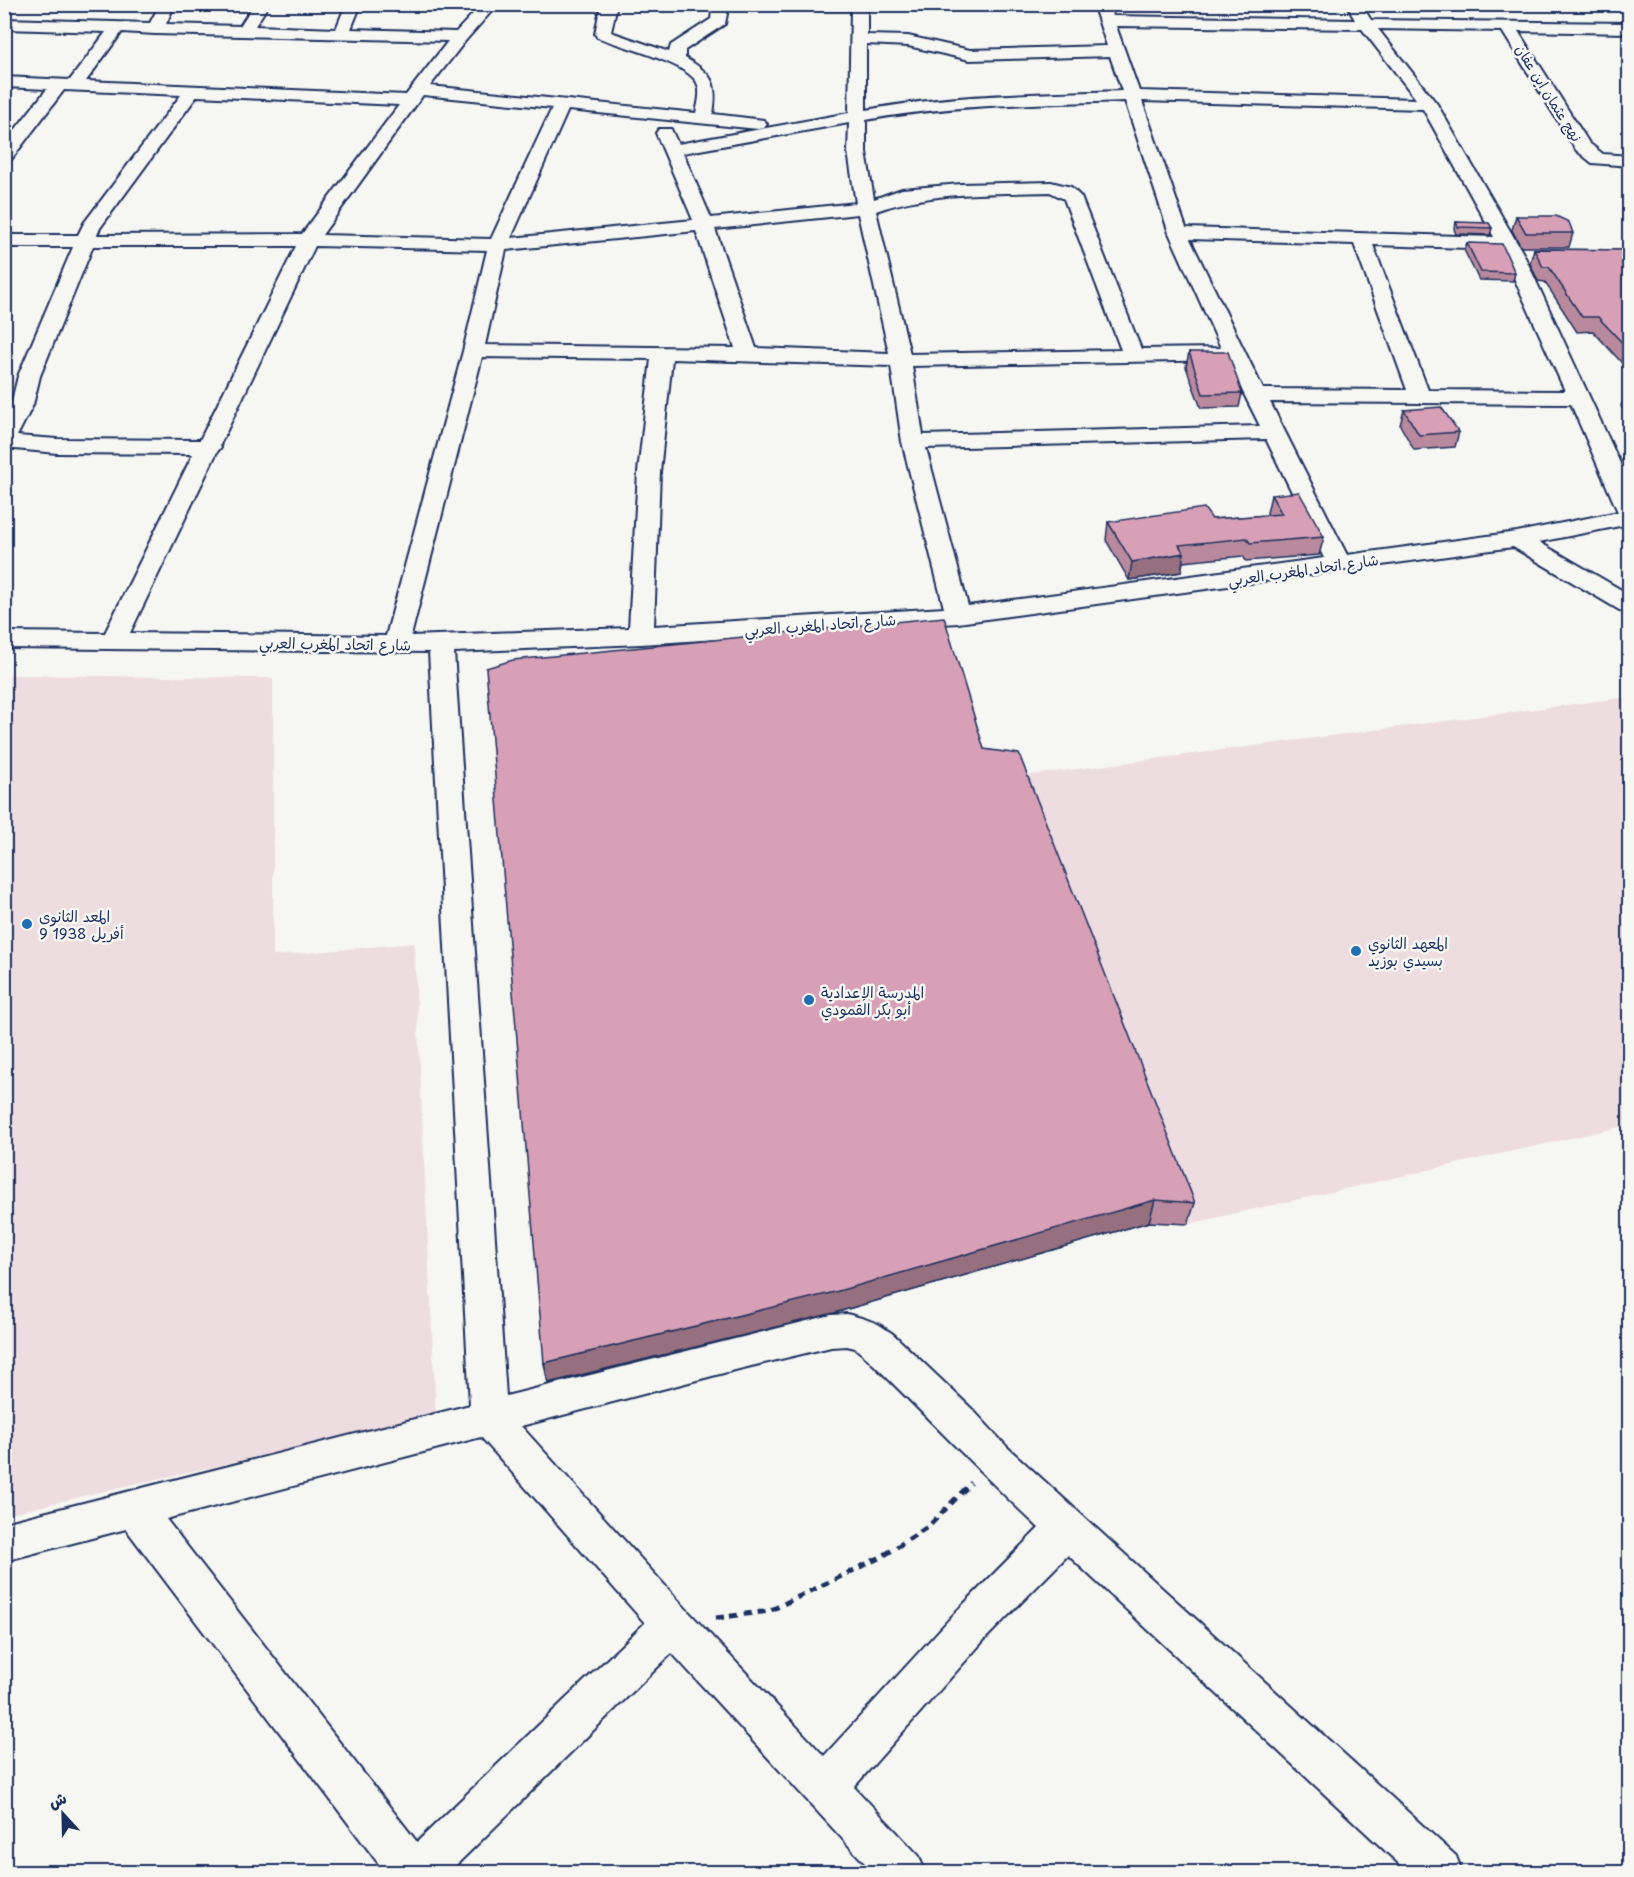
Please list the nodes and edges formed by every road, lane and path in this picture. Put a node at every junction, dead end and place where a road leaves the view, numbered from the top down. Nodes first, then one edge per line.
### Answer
1 (168, 4) edge
2 (262, 4) edge
3 (354, 4) edge
4 (491, 4) edge
5 (609, 4) edge
6 (721, 4) edge
7 (802, 4) edge
8 (1353, 4) edge
9 (859, 5) edge
10 (18, 11) dead end
11 (1104, 13) edge
12 (1366, 24) junction
13 (1507, 26) junction
14 (117, 28) junction
15 (155, 28) junction
16 (1629, 28) edge
17 (245, 30) junction
18 (342, 32) junction
19 (460, 38) junction
20 (859, 39) junction
21 (1118, 51) junction
22 (677, 60) junction
23 (4, 82) edge
24 (66, 85) junction
25 (193, 90) junction
26 (414, 95) junction
27 (1132, 96) junction
28 (1429, 104) junction
29 (562, 105) junction
30 (657, 115) junction
31 (859, 116) junction
32 (704, 119) junction
33 (799, 128) junction
34 (8, 148) edge
35 (672, 150) junction
36 (1629, 161) edge
37 (866, 208) junction
38 (703, 222) junction
39 (1178, 233) junction
40 (86, 240) junction
41 (308, 240) junction
42 (1362, 240) junction
43 (4, 241) edge
44 (498, 244) junction
45 (1510, 249) junction
46 (1537, 255) edge
47 (473, 351) junction
48 (662, 353) junction
49 (748, 354) junction
50 (1234, 354) junction
51 (1133, 356) junction
52 (901, 360) junction
53 (1256, 395) junction
54 (1420, 397) junction
55 (1579, 398) junction
56 (1274, 432) junction
57 (913, 442) junction
58 (210, 447) junction
59 (1629, 512) edge
60 (1629, 517) edge
61 (1517, 539) junction
62 (1339, 564) junction
63 (1629, 606) edge
64 (958, 615) junction
65 (641, 636) junction
66 (4, 640) edge
67 (114, 641) junction
68 (396, 644) junction
69 (441, 644) junction
70 (489, 1418) junction
71 (994, 1460) junction
72 (135, 1510) junction
73 (1067, 1528) junction
74 (4, 1542) edge
75 (673, 1624) junction
76 (825, 1787) junction
77 (412, 1872) edge
78 (418, 1872) edge
79 (903, 1872) edge
80 (1440, 1872) edge

1 - 15 street
2 - 17 street
3 - 18 street
4 - 19 street
5 - 22 street
6 - 22 street
7 - 9 street
8 - 12 street
9 - 20 street
10 - 14 street
11 - 12 street
11 - 21 street
12 - 13 street
12 - 28 street
13 - 16 street
13 - 36 street, نهج عثمان ابن عفان
14 - 15 street
14 - 24 street
15 - 17 street
17 - 18 street
18 - 19 street
19 - 26 street
20 - 21 street
20 - 31 street
21 - 27 street
22 - 32 street
23 - 24 street
24 - 25 street
24 - 34 street
25 - 26 street
25 - 40 street
26 - 29 street
26 - 41 street
27 - 28 street
27 - 31 street
27 - 39 street
28 - 45 street
29 - 30 street
29 - 44 street
30 - 32 street
30 - 35 street
31 - 33 street
31 - 37 street
32 - 33 street
33 - 35 street
35 - 38 street
37 - 38 street
37 - 51 street
37 - 52 street
38 - 44 street
38 - 49 street
39 - 42 street
39 - 50 street
40 - 41 street
40 - 43 street
40 - 58 street
41 - 44 street
41 - 58 street
42 - 45 street
42 - 54 street
44 - 47 street
45 - 46 street
45 - 55 street
47 - 48 street
47 - 68 street
48 - 49 street
48 - 65 street
49 - 52 street
50 - 51 street
50 - 53 street
51 - 52 street
52 - 57 street
53 - 54 street
53 - 56 street
54 - 55 street
55 - 59 street
56 - 57 street
56 - 62 street
57 - 64 street
58 - 67 street
60 - 61 street, شارع اتحاد المغرب العربي
61 - 62 street, شارع اتحاد المغرب العربي
61 - 63 street
62 - 64 street, شارع اتحاد المغرب العربي
64 - 65 street, شارع اتحاد المغرب العربي
65 - 69 street, شارع اتحاد المغرب العربي
66 - 67 street, شارع اتحاد المغرب العربي
67 - 68 street, شارع اتحاد المغرب العربي
68 - 69 street, شارع اتحاد المغرب العربي
69 - 70 street
70 - 71 street
70 - 72 street
70 - 75 street
71 - 73 street
71 - 75 path
72 - 74 street
72 - 77 street
73 - 76 street
73 - 80 street
75 - 76 street
75 - 78 street
76 - 79 street

